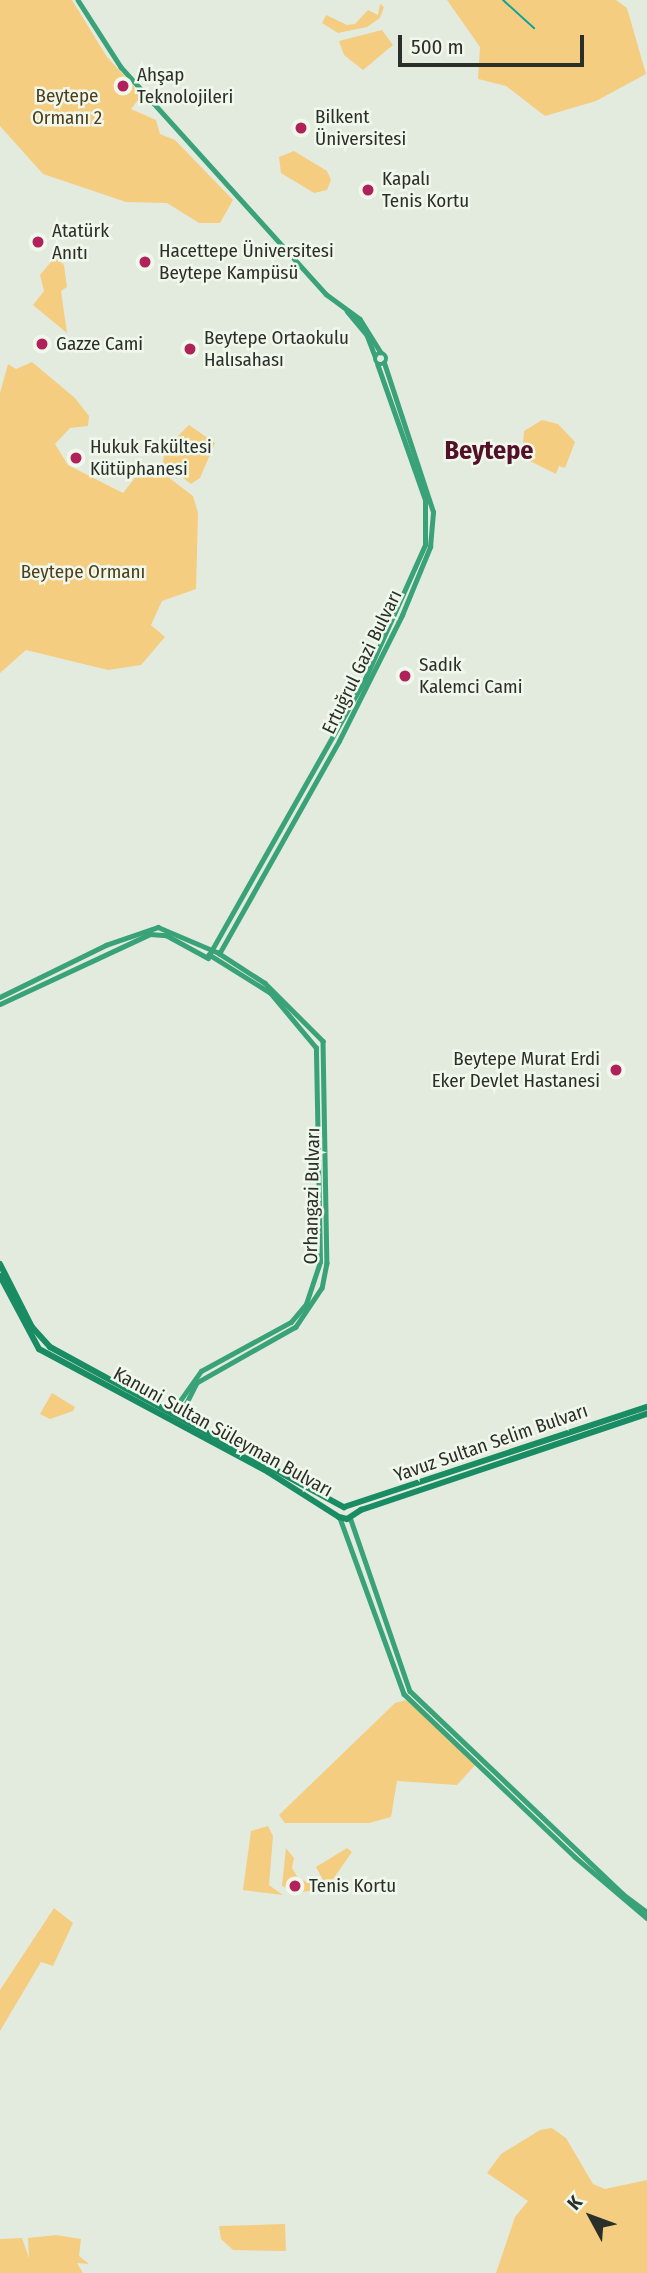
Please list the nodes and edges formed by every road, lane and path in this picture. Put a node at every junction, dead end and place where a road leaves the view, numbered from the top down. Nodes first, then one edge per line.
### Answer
1 (78, 0) edge
2 (346, 311) junction
3 (381, 352) junction
4 (375, 356) junction
5 (384, 363) junction
6 (377, 364) junction
7 (95, 950) junction
8 (214, 951) junction
9 (219, 955) junction
10 (98, 957) junction
11 (211, 960) junction
12 (0, 997) edge
13 (0, 1004) edge
14 (321, 1037) junction
15 (313, 1041) junction
16 (324, 1044) junction
17 (316, 1048) junction
18 (0, 1264) edge
19 (0, 1276) edge
20 (286, 1325) junction
21 (289, 1332) junction
22 (42, 1339) junction
23 (33, 1342) junction
24 (39, 1349) junction
25 (647, 1407) edge
26 (172, 1412) junction
27 (647, 1414) edge
28 (180, 1416) junction
29 (168, 1420) junction
30 (176, 1424) junction
31 (565, 1438) junction
32 (344, 1507) junction
33 (339, 1517) junction
34 (350, 1517) junction
35 (410, 1690) junction
36 (403, 1693) junction
37 (647, 1912) edge
38 (647, 1918) edge

1 - 2 main road
2 - 3 main road, Ertuğrul Gazi Bulvarı
2 - 4 main road, Ertuğrul Gazi Bulvarı
3 - 4 main road
3 - 5 main road, Ertuğrul Gazi Bulvarı
4 - 6 main road, Ertuğrul Gazi Bulvarı
5 - 6 main road
5 - 9 main road, Ertuğrul Gazi Bulvarı
6 - 8 main road, Ertuğrul Gazi Bulvarı
7 - 8 main road, Orhangazi Bulvarı
7 - 10 main road
7 - 12 main road, Orhangazi Bulvarı
8 - 9 main road, Orhangazi Bulvarı
8 - 11 main road
9 - 11 main road
9 - 14 main road, Orhangazi Bulvarı
10 - 11 main road, Orhangazi Bulvarı
10 - 13 main road, Orhangazi Bulvarı
11 - 15 main road, Orhangazi Bulvarı
14 - 15 main road
14 - 16 main road, Orhangazi Bulvarı
15 - 17 main road, Orhangazi Bulvarı
16 - 17 main road
16 - 21 main road, Orhangazi Bulvarı
17 - 20 main road, Orhangazi Bulvarı
18 - 22 main road
19 - 23 main road, Kanuni Sultan Süleyman Bulvarı
20 - 21 main road
20 - 26 main road, Orhangazi Bulvarı
21 - 28 main road, Orhangazi Bulvarı
22 - 23 main road
22 - 24 main road
22 - 26 main road, Kanuni Sultan Süleyman Bulvarı
23 - 24 main road, Kanuni Sultan Süleyman Bulvarı
24 - 29 main road, Kanuni Sultan Süleyman Bulvarı
25 - 31 main road, Yavuz Sultan Selim Bulvarı
26 - 28 main road, Kanuni Sultan Süleyman Bulvarı
26 - 29 main road
27 - 31 main road, Yavuz Sultan Selim Bulvarı
28 - 30 main road
28 - 32 main road, Kanuni Sultan Süleyman Bulvarı
29 - 30 main road, Kanuni Sultan Süleyman Bulvarı
30 - 33 main road, Kanuni Sultan Süleyman Bulvarı
31 - 32 main road, Yavuz Sultan Selim Bulvarı
31 - 34 main road, Yavuz Sultan Selim Bulvarı
32 - 33 main road
32 - 34 main road
33 - 34 main road, Yavuz Sultan Selim Bulvarı
33 - 36 main road, Kanuni Sultan Süleyman Bulvarı
34 - 35 main road
35 - 36 main road
35 - 37 main road
36 - 38 main road, Kanuni Sultan Süleyman Bulvarı

